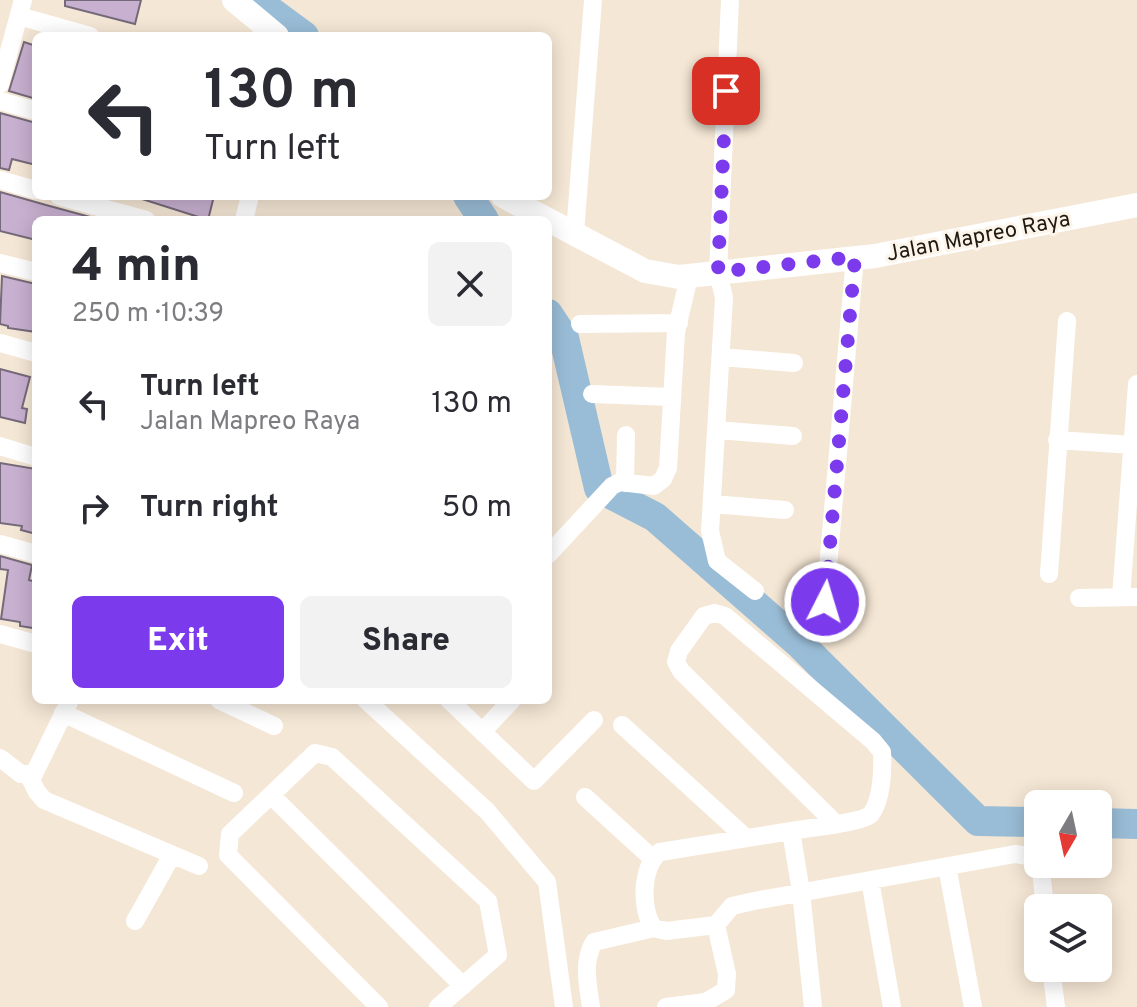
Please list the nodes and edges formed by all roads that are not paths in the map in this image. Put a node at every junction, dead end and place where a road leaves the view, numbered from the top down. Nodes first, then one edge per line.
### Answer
1 (234, 0) edge
2 (593, 0) edge
3 (730, 0) edge
4 (21, 8) edge
5 (80, 32) edge
6 (272, 32) edge
7 (1, 81) edge
8 (0, 101) edge
9 (32, 110) edge
10 (0, 180) edge
11 (32, 189) edge
12 (74, 200) edge
13 (511, 200) edge
14 (1132, 212) edge
15 (132, 216) edge
16 (542, 216) edge
17 (552, 221) edge
18 (575, 233) junction
19 (855, 257) junction
20 (0, 263) edge
21 (32, 271) edge
22 (718, 272) junction
23 (689, 277) junction
24 (1067, 321) dead end
25 (679, 323) junction
26 (580, 324) dead end
27 (0, 343) edge
28 (32, 352) edge
29 (721, 357) junction
30 (794, 363) dead end
31 (1137, 384) edge
32 (592, 394) dead end
33 (671, 397) junction
34 (717, 430) junction
35 (626, 435) dead end
36 (793, 436) dead end
37 (1057, 440) junction
38 (1132, 445) junction
39 (0, 446) edge
40 (32, 456) edge
41 (625, 483) junction
42 (712, 504) junction
43 (785, 510) dead end
44 (0, 544) edge
45 (552, 551) edge
46 (32, 553) edge
47 (1049, 574) dead end
48 (755, 591) dead end
49 (1129, 597) edge
50 (1079, 598) dead end
51 (825, 602) dead end
52 (0, 634) edge
53 (32, 643) edge
54 (228, 704) edge
55 (370, 704) edge
56 (453, 704) edge
57 (508, 704) edge
58 (66, 706) edge
59 (594, 720) dead end
60 (622, 725) dead end
61 (274, 726) dead end
62 (482, 732) junction
63 (0, 758) edge
64 (29, 776) junction
65 (234, 793) dead end
66 (272, 796) junction
67 (585, 797) dead end
68 (835, 823) junction
69 (791, 831) junction
70 (746, 838) junction
71 (172, 855) junction
72 (652, 858) junction
73 (199, 866) dead end
74 (947, 866) junction
75 (870, 880) junction
76 (801, 892) junction
77 (1044, 894) edge
78 (135, 921) dead end
79 (716, 925) junction
80 (654, 928) junction
81 (1053, 982) edge
82 (463, 986) junction
83 (717, 1002) edge
84 (379, 1007) edge
85 (438, 1007) edge
86 (564, 1007) edge
87 (591, 1007) edge
88 (666, 1007) edge
89 (813, 1007) edge
90 (892, 1007) edge
91 (973, 1007) edge
92 (1056, 1007) edge

1 - 6 street
2 - 18 street
3 - 22 street
4 - 5 street
4 - 7 street
8 - 9 street
10 - 11 street
12 - 15 street
13 - 16 street, Jalan Mapreo Raya
14 - 19 street, Jalan Mapreo Raya
17 - 18 street, Jalan Mapreo Raya
18 - 23 street, Jalan Mapreo Raya
19 - 22 street, Jalan Mapreo Raya
19 - 51 street
20 - 21 street
22 - 23 street, Jalan Mapreo Raya
22 - 29 street
23 - 25 street
24 - 37 street
25 - 26 street
25 - 33 street
27 - 28 street
29 - 30 street
29 - 34 street
31 - 38 street
32 - 33 street
33 - 41 street
34 - 36 street
34 - 42 street
35 - 41 street
37 - 38 street
37 - 47 street
38 - 49 street
39 - 40 street
41 - 45 street
42 - 43 street
42 - 48 street
44 - 46 street
49 - 50 street
52 - 53 street
54 - 61 street
55 - 86 street
56 - 62 street
57 - 62 street
58 - 64 street
58 - 65 street
59 - 62 street
60 - 70 street
63 - 64 street
64 - 71 street
66 - 82 street
66 - 82 street
66 - 84 street
67 - 72 street
68 - 68 street
68 - 69 street
69 - 70 street
69 - 76 street
70 - 72 street
71 - 73 street
71 - 78 street
72 - 80 street
74 - 75 street
74 - 77 street
74 - 91 street
75 - 76 street
75 - 90 street
76 - 79 street
76 - 89 street
79 - 80 street
79 - 83 street
80 - 87 street
81 - 92 street
82 - 85 street
83 - 88 street

